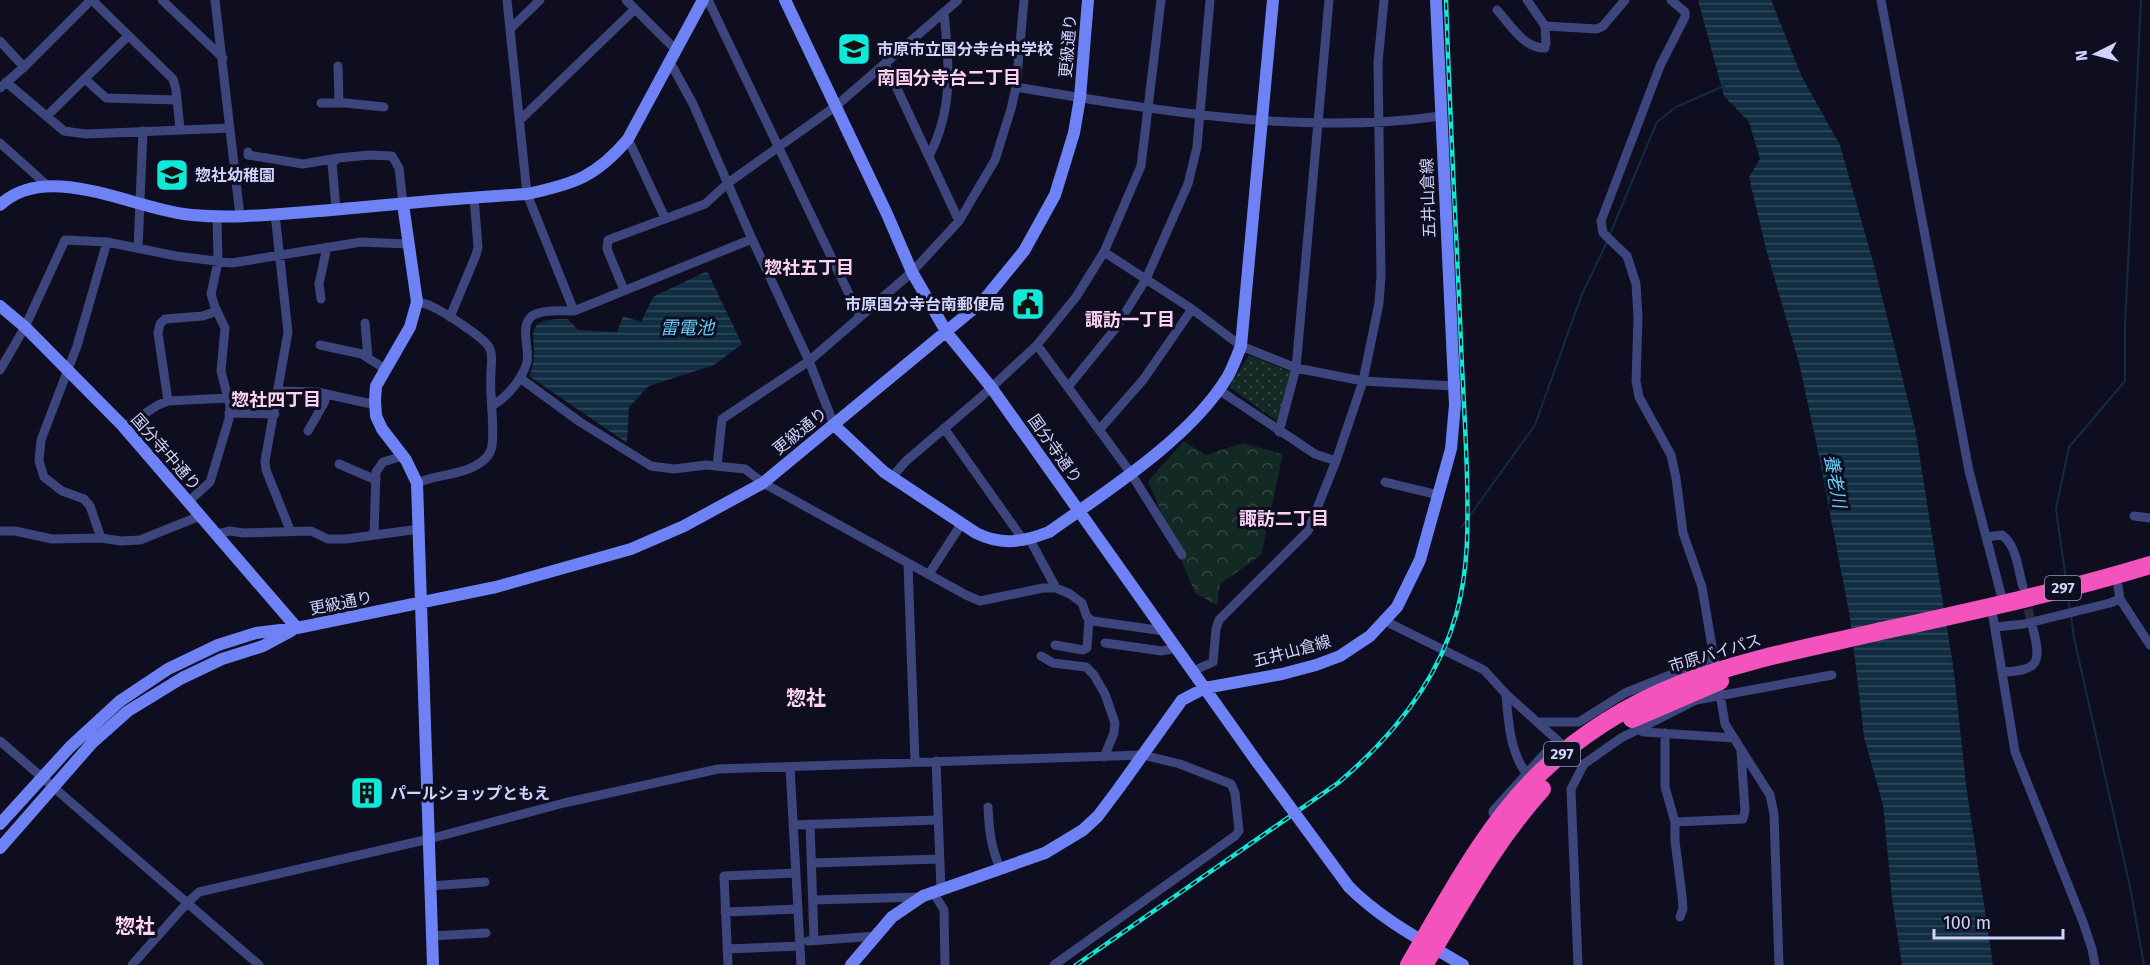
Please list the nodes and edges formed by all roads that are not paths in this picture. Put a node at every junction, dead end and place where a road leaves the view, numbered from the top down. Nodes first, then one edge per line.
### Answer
1 (92, 0) edge
2 (162, 0) edge
3 (215, 0) edge
4 (507, 0) edge
5 (540, 0) edge
6 (626, 0) edge
7 (703, 0) edge
8 (708, 0) edge
9 (785, 0) edge
10 (958, 0) edge
11 (1024, 0) edge
12 (1088, 0) edge
13 (1161, 0) edge
14 (1210, 0) edge
15 (1273, 0) edge
16 (1329, 0) edge
17 (1384, 0) edge
18 (1436, 0) edge
19 (1527, 0) edge
20 (1625, 0) edge
21 (1671, 0) edge
22 (1881, 0) edge
23 (635, 9) junction
24 (1497, 10) dead end
25 (944, 12) junction
26 (1545, 26) junction
27 (510, 29) junction
28 (128, 36) junction
29 (0, 40) edge
30 (676, 50) junction
31 (223, 57) junction
32 (669, 62) junction
33 (885, 63) junction
34 (338, 66) dead end
35 (24, 68) junction
36 (84, 79) junction
37 (3, 85) edge
38 (1017, 87) junction
39 (1080, 98) junction
40 (177, 100) junction
41 (321, 103) dead end
42 (339, 103) junction
43 (836, 106) junction
44 (384, 107) dead end
45 (1148, 107) junction
46 (1200, 114) junction
47 (46, 116) junction
48 (1441, 116) junction
49 (520, 120) junction
50 (1262, 121) junction
51 (1378, 121) junction
52 (1318, 123) junction
53 (230, 128) junction
54 (180, 129) junction
55 (143, 131) junction
56 (628, 139) junction
57 (0, 143) edge
58 (779, 147) junction
59 (248, 152) dead end
60 (929, 156) junction
61 (338, 158) junction
62 (728, 183) junction
63 (48, 186) junction
64 (527, 194) junction
65 (474, 197) junction
66 (139, 204) junction
67 (403, 204) junction
68 (0, 205) edge
69 (336, 209) junction
70 (275, 214) junction
71 (217, 216) junction
72 (240, 216) junction
73 (665, 218) junction
74 (959, 221) junction
75 (752, 239) junction
76 (107, 242) junction
77 (408, 244) junction
78 (327, 246) junction
79 (138, 248) junction
80 (1104, 252) junction
81 (281, 256) junction
82 (218, 262) junction
83 (912, 272) junction
84 (1146, 279) junction
85 (624, 290) junction
86 (321, 299) dead end
87 (417, 302) junction
88 (0, 306) edge
89 (1192, 309) junction
90 (574, 311) junction
91 (217, 312) junction
92 (450, 317) junction
93 (860, 317) junction
94 (365, 323) dead end
95 (25, 327) junction
96 (947, 333) junction
97 (320, 345) dead end
98 (1037, 345) junction
99 (1241, 346) junction
100 (368, 358) junction
101 (810, 361) junction
102 (1296, 368) junction
103 (0, 369) edge
104 (385, 369) junction
105 (68, 371) junction
106 (520, 378) junction
107 (1363, 381) junction
108 (1453, 386) junction
109 (992, 387) junction
110 (1068, 387) junction
111 (1219, 390) junction
112 (279, 391) junction
113 (327, 394) junction
114 (228, 398) junction
115 (168, 401) junction
116 (376, 405) junction
117 (492, 406) junction
118 (229, 413) junction
119 (274, 414) junction
120 (834, 425) junction
121 (124, 427) junction
122 (944, 428) junction
123 (1099, 430) junction
124 (308, 431) dead end
125 (1279, 432) junction
126 (403, 456) junction
127 (1336, 461) junction
128 (339, 465) dead end
129 (717, 466) junction
130 (1130, 472) junction
131 (892, 477) junction
132 (376, 480) junction
133 (1385, 482) dead end
134 (417, 483) junction
135 (763, 483) junction
136 (1439, 495) junction
137 (188, 502) junction
138 (1079, 511) junction
139 (200, 516) junction
140 (2134, 516) dead end
141 (2150, 518) edge
142 (962, 523) junction
143 (419, 528) junction
144 (290, 530) junction
145 (0, 531) edge
146 (216, 534) junction
147 (374, 534) junction
148 (1986, 537) junction
149 (101, 538) junction
150 (1027, 540) junction
151 (1182, 555) dead end
152 (908, 564) junction
153 (2150, 565) edge
154 (929, 574) junction
155 (2150, 577) edge
156 (2023, 587) tunnel mouth
157 (1056, 588) junction
158 (2119, 592) junction
159 (420, 604) junction
160 (1989, 616) junction
161 (1089, 619) junction
162 (1386, 621) junction
163 (297, 628) junction
164 (2033, 628) tunnel mouth
165 (1164, 631) junction
166 (1105, 643) dead end
167 (1055, 645) dead end
168 (2150, 645) edge
169 (1176, 648) junction
170 (1041, 656) dead end
171 (1193, 671) junction
172 (2002, 672) junction
173 (1832, 675) dead end
174 (1716, 676) junction
175 (1205, 688) junction
176 (1506, 694) junction
177 (1538, 722) junction
178 (1637, 729) junction
179 (1665, 733) junction
180 (1734, 738) junction
181 (0, 741) edge
182 (1562, 744) junction
183 (1740, 747) junction
184 (1143, 754) junction
185 (1104, 757) junction
186 (936, 761) junction
187 (915, 762) junction
188 (790, 767) junction
189 (1526, 773) junction
190 (42, 777) junction
191 (52, 787) junction
192 (988, 807) dead end
193 (938, 820) junction
194 (1498, 820) junction
195 (1675, 822) junction
196 (0, 824) edge
197 (810, 824) junction
198 (793, 825) junction
199 (429, 838) junction
200 (0, 848) edge
201 (939, 859) junction
202 (812, 863) junction
203 (1000, 868) junction
204 (796, 873) junction
205 (485, 882) dead end
206 (430, 886) junction
207 (932, 892) junction
208 (813, 900) junction
209 (187, 903) junction
210 (798, 909) junction
211 (725, 912) junction
212 (1680, 917) dead end
213 (486, 933) dead end
214 (432, 936) junction
215 (877, 936) junction
216 (814, 940) junction
217 (800, 944) junction
218 (1429, 945) junction
219 (727, 949) junction
220 (132, 965) edge
221 (259, 965) edge
222 (433, 965) edge
223 (728, 965) edge
224 (801, 965) edge
225 (851, 965) edge
226 (945, 965) edge
227 (1054, 965) edge
228 (1409, 965) edge
229 (1424, 965) edge
230 (1463, 965) edge
231 (1578, 965) edge
232 (1779, 965) edge
233 (2095, 965) edge

1 - 28 street
1 - 35 street
2 - 31 street
3 - 31 street
4 - 27 street
5 - 27 street
6 - 23 street
7 - 30 street
8 - 58 street
9 - 43 street, 国分寺通り
10 - 25 street
11 - 38 street
12 - 39 street, 更級通り
13 - 45 street
14 - 46 street
15 - 50 street
16 - 52 street
17 - 51 street
18 - 48 street, 五井山倉線
19 - 26 street
20 - 26 street
21 - 174 street
22 - 148 street
23 - 30 street
23 - 49 street
24 - 26 street
25 - 33 street
25 - 60 street
27 - 49 street
28 - 36 street
28 - 40 street
29 - 35 street
30 - 32 street
31 - 53 street
32 - 56 street
32 - 62 street
33 - 43 street
33 - 60 street
34 - 42 street
35 - 37 street
36 - 40 street
36 - 47 street
37 - 47 street
38 - 39 street
38 - 74 street
39 - 45 street
39 - 96 street, 更級通り
40 - 54 street
41 - 42 street
42 - 44 street
43 - 58 street
43 - 83 street, 国分寺通り
45 - 46 street
45 - 80 street
46 - 50 street
46 - 84 street
47 - 55 street
48 - 51 street
48 - 108 street, 五井山倉線
49 - 64 street
50 - 52 street
50 - 99 street
51 - 52 street
51 - 107 street
52 - 102 street
53 - 54 street
53 - 72 street
54 - 55 street
55 - 66 street
56 - 64 street
56 - 73 street
57 - 63 street
58 - 62 street
58 - 93 street
59 - 61 street
60 - 74 street
61 - 67 street
61 - 69 street
62 - 73 street
62 - 75 street
63 - 66 street
63 - 68 street
64 - 65 street
64 - 90 street
65 - 67 street
65 - 92 street
66 - 71 street
66 - 79 street
67 - 69 street
67 - 77 street
69 - 70 street
70 - 72 street
70 - 81 street
71 - 72 street
71 - 82 street
73 - 85 street
74 - 83 street
75 - 85 street
75 - 101 street
76 - 79 street
76 - 95 street
76 - 105 street
77 - 78 street
77 - 87 street
78 - 81 street
78 - 86 street
79 - 82 street
80 - 84 street
80 - 98 street
81 - 82 street
81 - 112 street
82 - 91 street
83 - 93 street
83 - 96 street, 国分寺通り
84 - 89 street
84 - 110 street
85 - 90 street
87 - 92 street
87 - 104 street
88 - 95 street, 国分寺中通り
89 - 99 street
89 - 123 street
90 - 106 street
91 - 114 street
91 - 115 street
92 - 117 street
93 - 101 street
94 - 100 street
95 - 103 street
95 - 105 street, 国分寺中通り
96 - 109 street, 国分寺通り
96 - 120 street, 更級通り
97 - 100 street
98 - 109 street
98 - 110 street
99 - 102 street
99 - 111 street
100 - 104 street
101 - 120 street
101 - 129 street
102 - 107 street
102 - 125 street
104 - 116 street
105 - 121 street, 国分寺中通り
105 - 149 street
106 - 117 street
106 - 129 street
107 - 108 street
107 - 127 street
108 - 136 street, 五井山倉線
109 - 122 street
109 - 138 street, 国分寺通り
110 - 123 street
111 - 125 street
111 - 130 street
112 - 113 street
112 - 119 street
113 - 116 street
113 - 124 street
114 - 115 street
114 - 118 street
115 - 121 street
116 - 126 street
117 - 134 street
118 - 119 street
118 - 137 street
119 - 144 street
120 - 131 street
120 - 135 street, 更級通り
121 - 137 street, 国分寺中通り
122 - 131 street
122 - 150 street
123 - 130 street
125 - 127 street
126 - 132 street
126 - 134 street
127 - 171 street
128 - 132 street
129 - 135 street
130 - 138 street
130 - 151 street
131 - 142 street
132 - 147 street
133 - 136 street
134 - 143 street
135 - 152 street
135 - 159 street, 更級通り
136 - 162 street, 五井山倉線
137 - 139 street, 国分寺中通り
138 - 150 street
138 - 165 street, 国分寺通り
139 - 146 street, 国分寺中通り
139 - 149 street
140 - 141 street
142 - 150 street
142 - 154 street
143 - 147 street
143 - 159 street
144 - 146 street
144 - 147 street
145 - 149 street
146 - 163 street, 国分寺中通り
148 - 156 street
148 - 160 street
150 - 157 street
152 - 154 street
152 - 187 street
153 - 160 highway, 市原バイパス / 297
154 - 157 street
155 - 158 highway, 市原バイパス / 297
157 - 161 street
158 - 160 highway, 市原バイパス / 297
158 - 168 street
159 - 163 street, 更級通り
159 - 199 street
160 - 172 street
160 - 174 highway, 市原バイパス / 297
161 - 165 street
161 - 167 street
162 - 175 street, 五井山倉線
162 - 176 street
163 - 190 street, 更級通り
163 - 191 street, 更級通り
164 - 172 street
165 - 169 street, 国分寺通り
166 - 169 street
169 - 171 street, 国分寺通り
170 - 185 street
171 - 175 street, 国分寺通り
172 - 233 street
173 - 174 street
174 - 177 street
174 - 178 street
174 - 180 street
174 - 182 highway, 市原バイパス / 297
174 - 218 highway, 市原バイパス / 297
175 - 184 street, 五井山倉線
175 - 218 street, 国分寺通り, bridge
176 - 177 street
176 - 189 street
177 - 182 street
178 - 179 street
178 - 231 street
179 - 180 street
179 - 195 street
180 - 183 street
181 - 190 street
182 - 189 street
182 - 194 highway, 市原バイパス / 297
183 - 195 street
183 - 232 street
184 - 185 street
184 - 203 street, 五井山倉線
184 - 227 street
185 - 186 street
186 - 187 street
186 - 193 street
187 - 188 street
188 - 198 street
188 - 199 street
189 - 194 street
190 - 191 street
190 - 196 street, 更級通り
191 - 200 street, 更級通り
191 - 209 street
192 - 203 street
193 - 197 street
193 - 201 street
194 - 218 highway, 市原バイパス / 297
195 - 212 street
197 - 198 street
197 - 202 street
198 - 204 street
199 - 206 street
199 - 209 street
201 - 202 street
201 - 207 street
202 - 208 street
203 - 207 street, 五井山倉線
204 - 210 street
204 - 211 street
205 - 206 street
206 - 214 street
207 - 208 street
207 - 215 street, 五井山倉線
207 - 226 street
208 - 216 street
209 - 220 street
209 - 221 street
210 - 211 street
210 - 217 street
211 - 219 street
213 - 214 street
214 - 222 street
215 - 216 street
215 - 225 street, 五井山倉線
216 - 217 street
217 - 219 street
217 - 224 street
218 - 228 highway, 市原バイパス / 297
218 - 229 highway, 市原バイパス / 297
218 - 230 street, 国分寺通り
219 - 223 street

